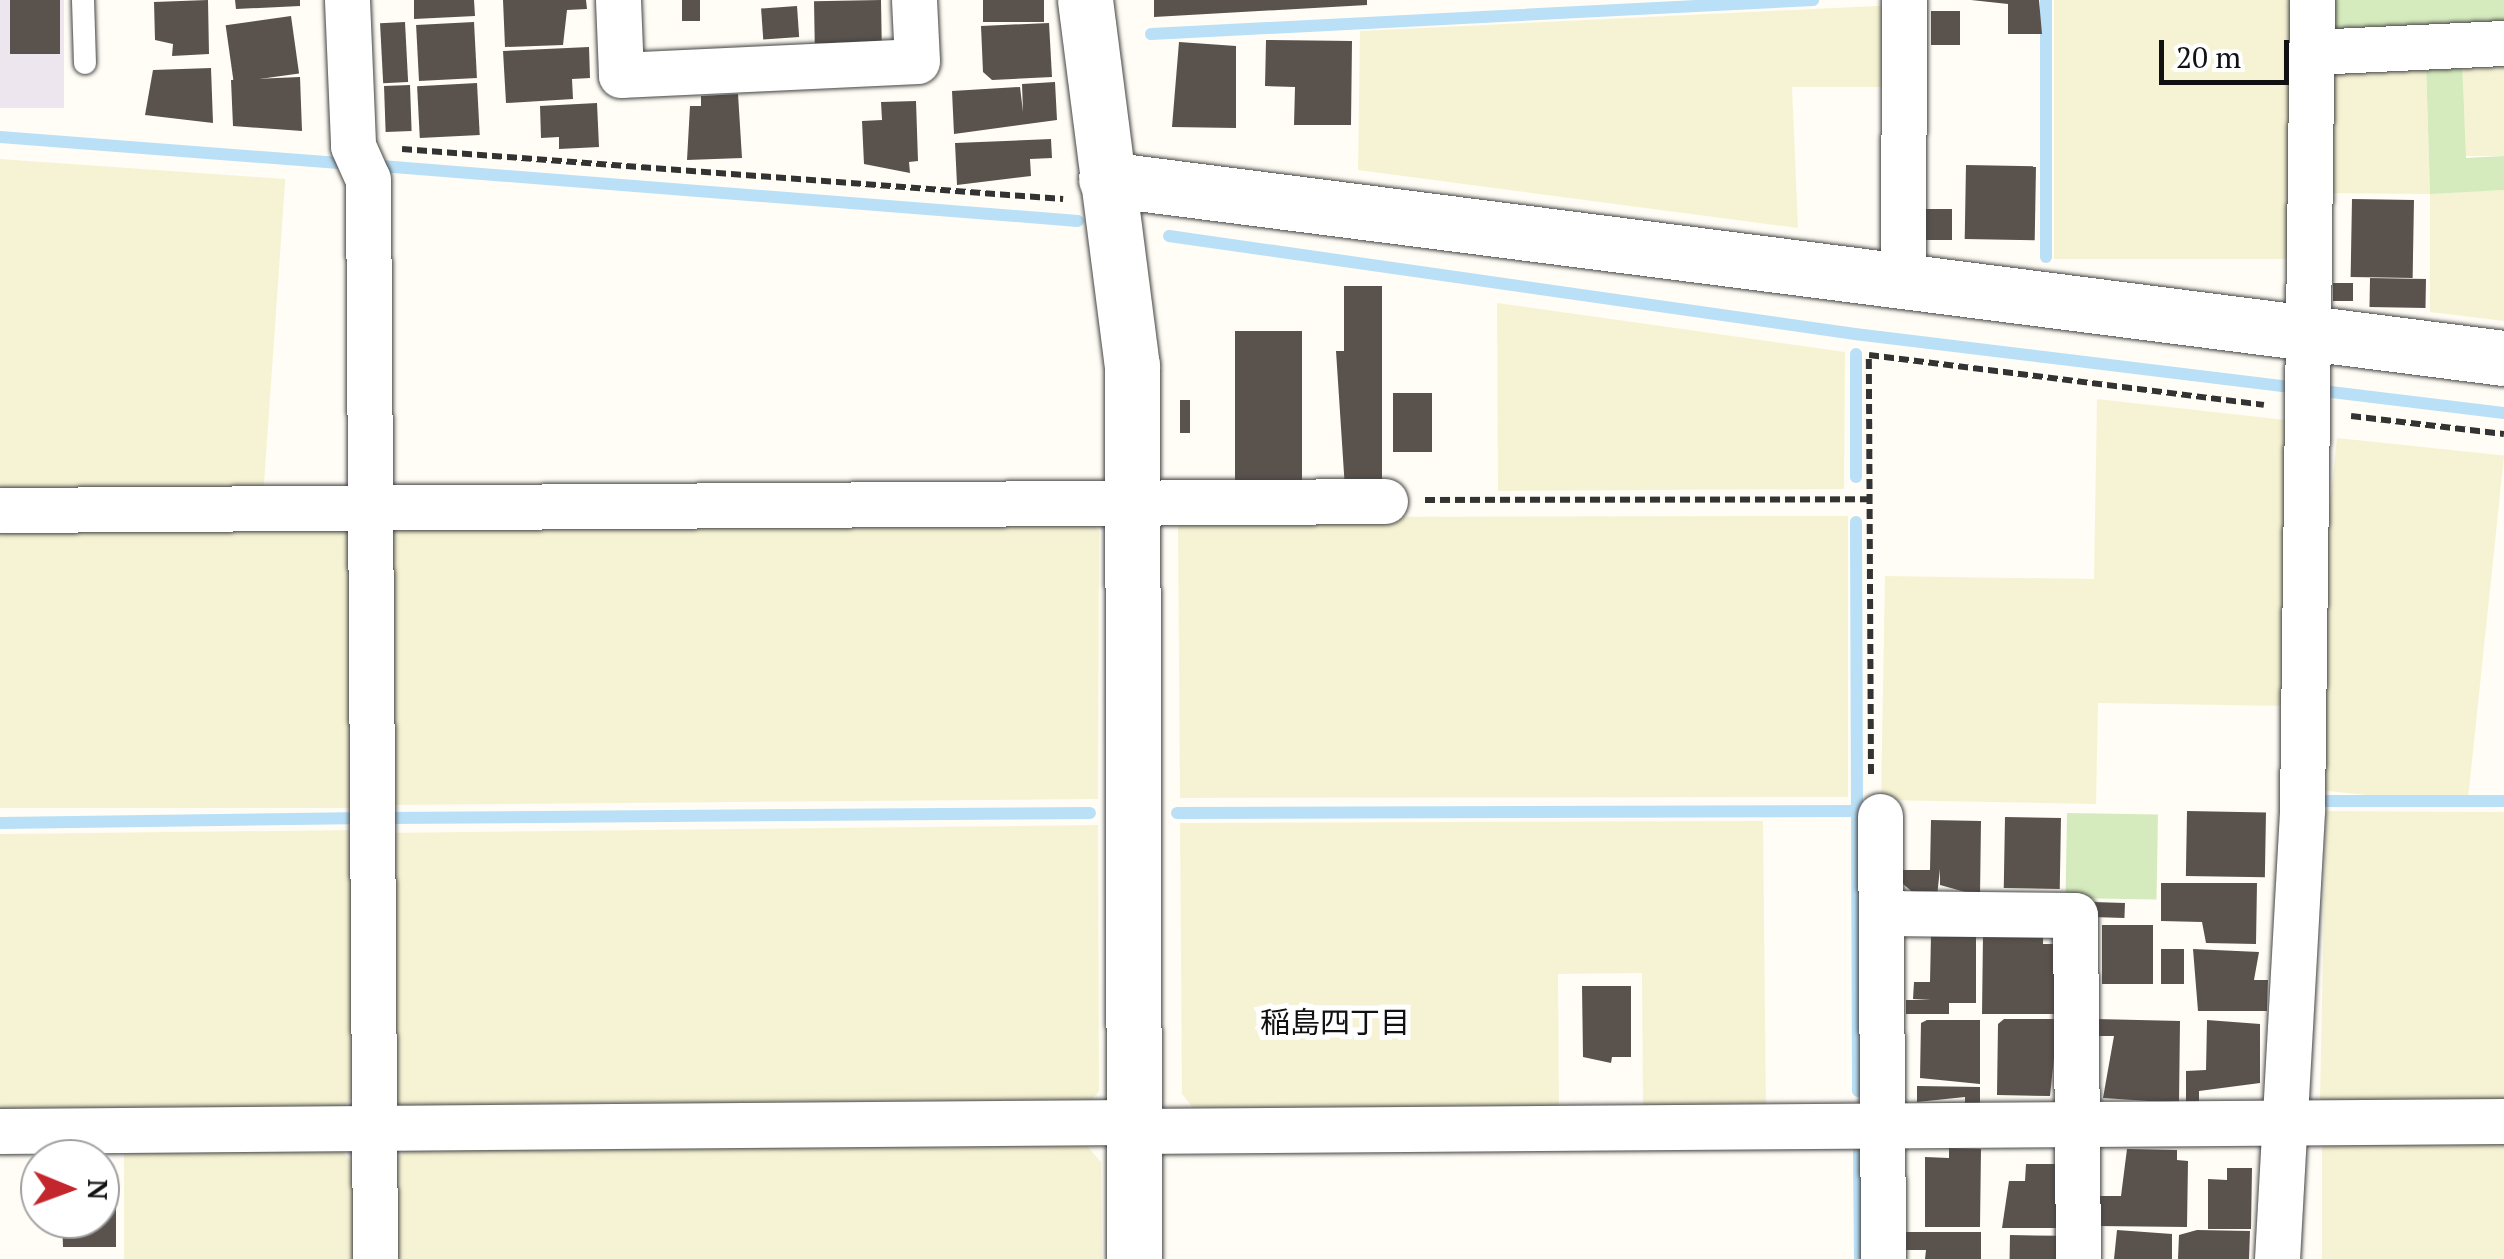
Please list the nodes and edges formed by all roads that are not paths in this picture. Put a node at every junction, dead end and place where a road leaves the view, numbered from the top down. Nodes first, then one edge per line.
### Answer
1 (83, 0) edge
2 (346, 0) edge
3 (618, 0) edge
4 (914, 0) edge
5 (1085, 0) edge
6 (1904, 0) edge
7 (2312, 0) edge
8 (2504, 43) edge
9 (2312, 52) junction
10 (85, 63) dead end
11 (1107, 191) junction
12 (1903, 283) junction
13 (2504, 358) edge
14 (2310, 381) junction
15 (1385, 500) road end
16 (1137, 508) junction
17 (0, 510) edge
18 (370, 512) junction
19 (1880, 816) road end
20 (1881, 913) junction
21 (2284, 1121) junction
22 (2504, 1121) edge
23 (2076, 1122) junction
24 (1882, 1124) junction
25 (1133, 1126) junction
26 (374, 1128) junction
27 (0, 1131) edge
28 (375, 1259) edge
29 (1134, 1259) edge
30 (1883, 1259) edge
31 (2078, 1259) edge
32 (2278, 1259) edge

1 - 10 lane
2 - 18 street
3 - 4 street
5 - 11 street
6 - 12 street
7 - 9 street
8 - 9 street
9 - 14 street
11 - 12 street
11 - 16 street
12 - 14 street
13 - 14 street
14 - 21 street
15 - 16 street
16 - 18 street
16 - 25 street
17 - 18 street
18 - 26 street
19 - 20 street
20 - 23 street
20 - 24 street
21 - 22 street
21 - 23 street
21 - 32 street
23 - 24 street
23 - 31 street
24 - 25 street
24 - 30 street
25 - 26 street
25 - 29 street
26 - 27 street
26 - 28 street

